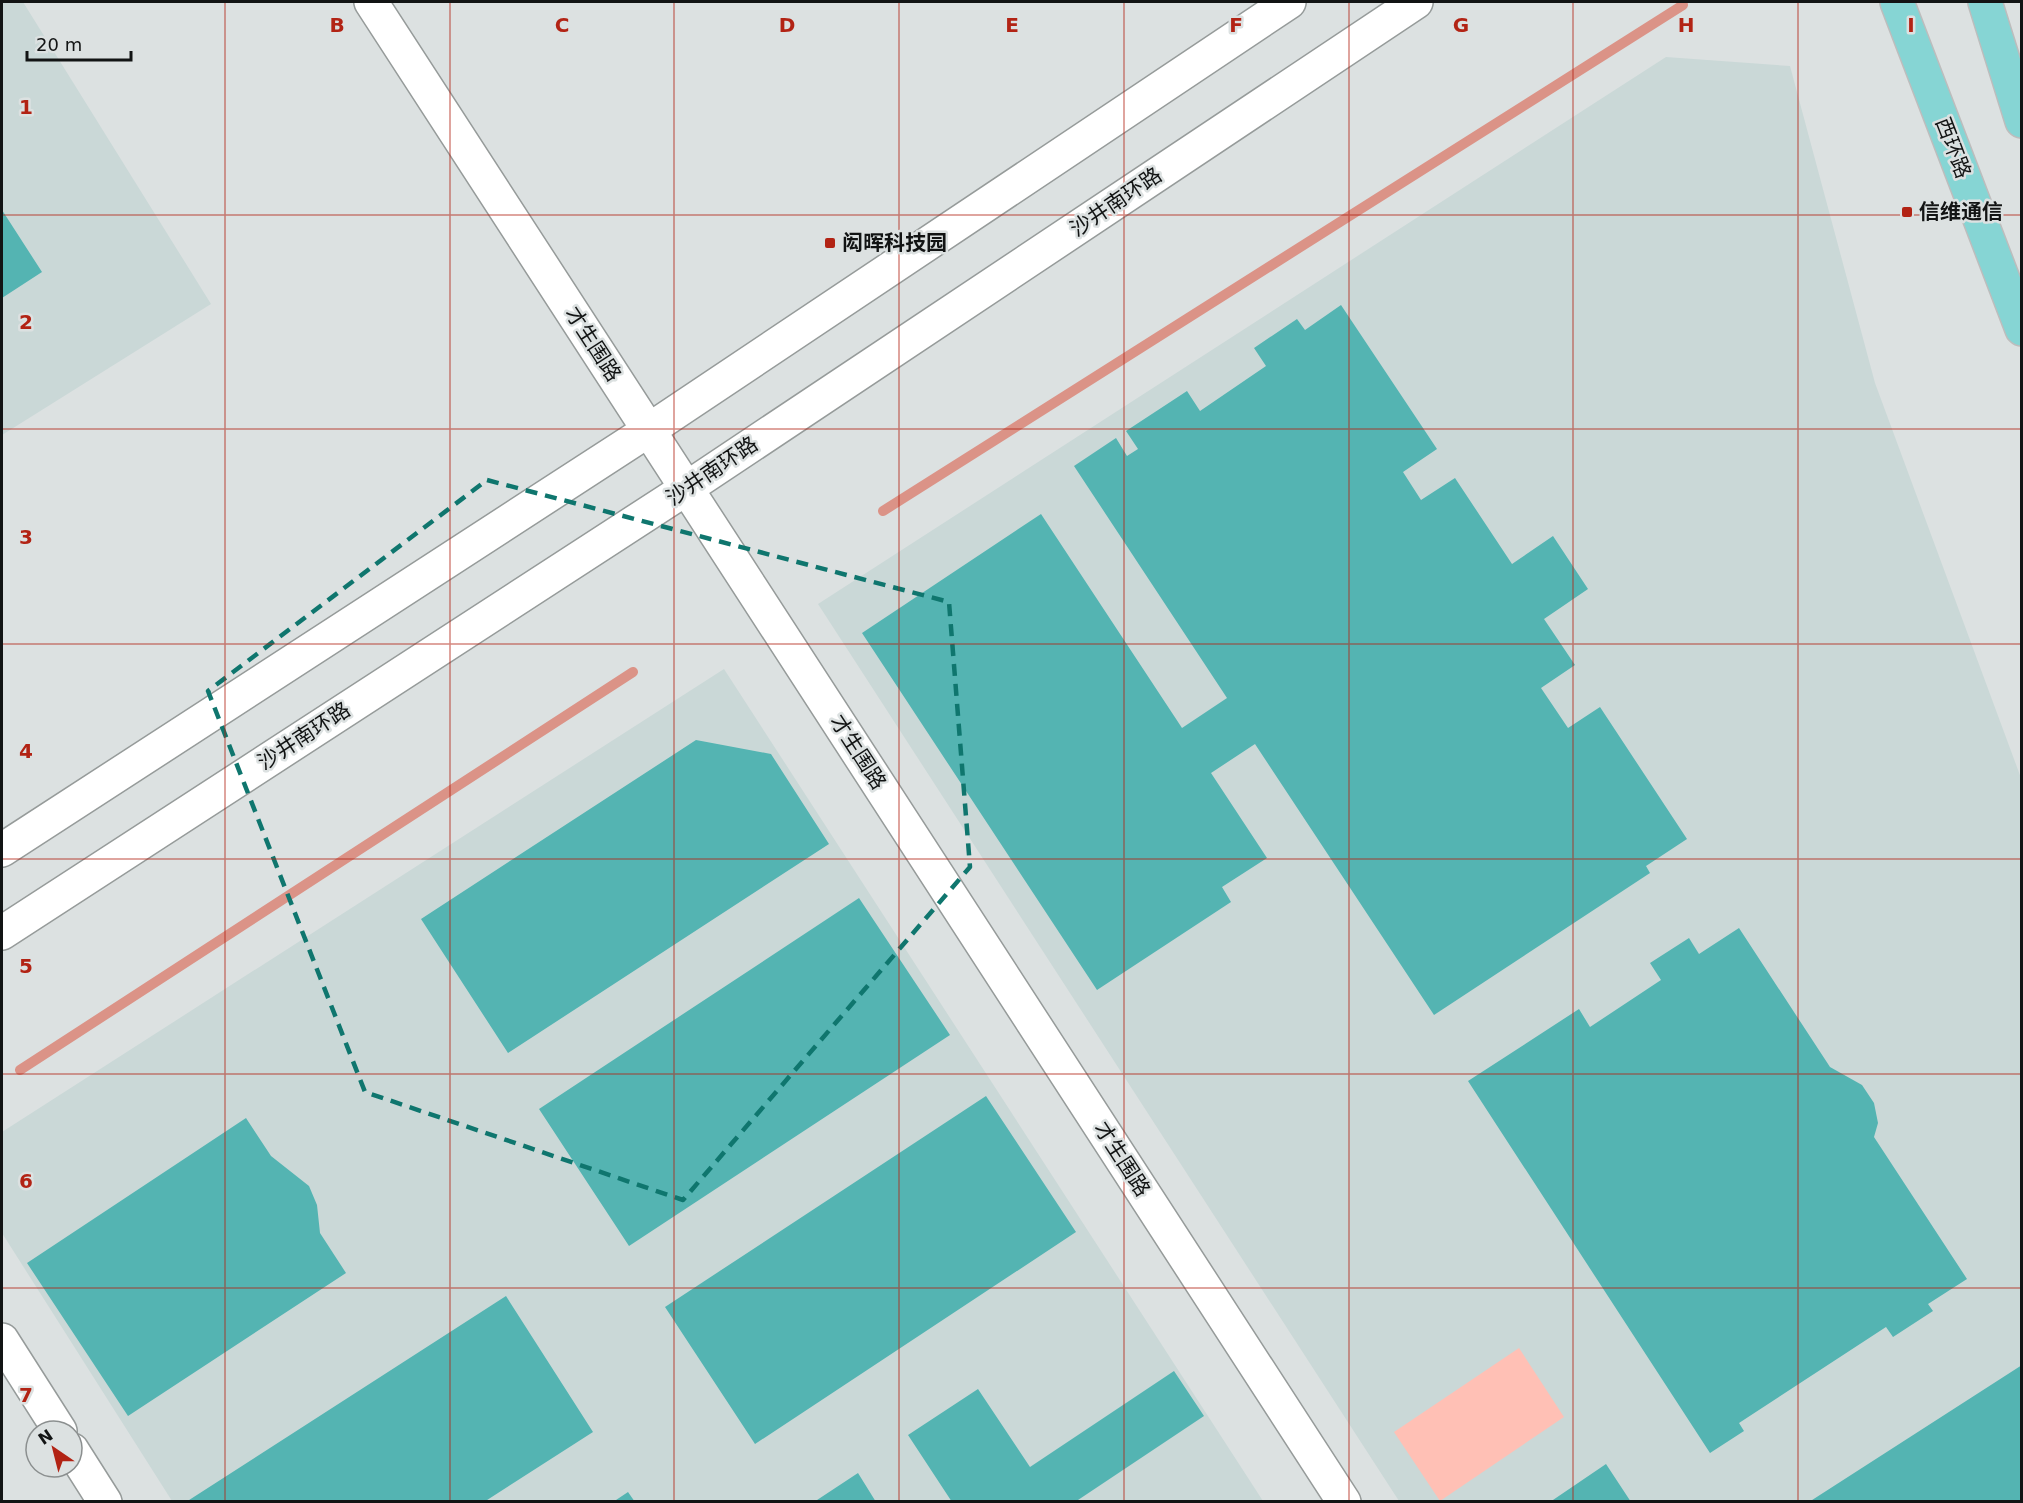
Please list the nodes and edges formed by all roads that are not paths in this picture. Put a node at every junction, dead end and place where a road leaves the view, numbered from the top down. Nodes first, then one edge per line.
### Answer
1 (371, 2) edge
2 (1289, 2) edge
3 (1416, 2) edge
4 (1889, 2) edge
5 (1985, 2) edge
6 (1902, 15) edge
7 (2022, 121) edge
8 (2022, 328) edge
9 (650, 430) junction
10 (687, 488) junction
11 (2, 850) edge
12 (2, 933) edge
13 (2, 1340) edge
14 (52, 1419) edge
15 (84, 1469) edge
16 (105, 1502) edge
17 (1344, 1502) edge

1 - 9 main road, 才生围路
2 - 9 main road
3 - 10 main road, 沙井南环路
4 - 6 main road, 西环路
5 - 7 main road
6 - 8 main road, 西环路
9 - 10 main road, 才生围路
9 - 11 main road
10 - 12 main road, 沙井南环路
10 - 17 main road, 才生围路
13 - 14 main road
15 - 16 main road

